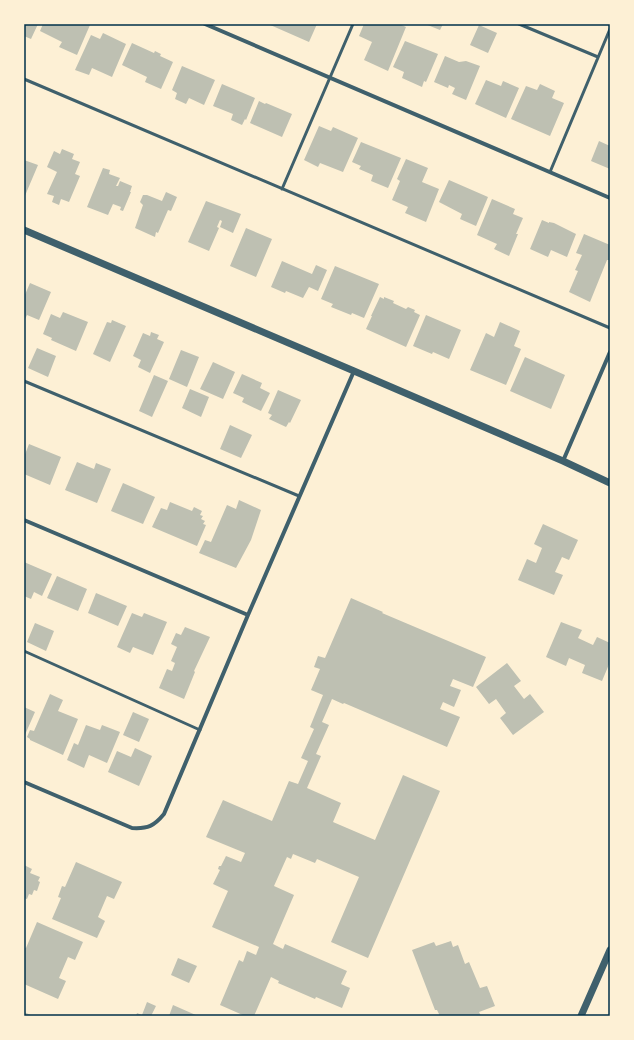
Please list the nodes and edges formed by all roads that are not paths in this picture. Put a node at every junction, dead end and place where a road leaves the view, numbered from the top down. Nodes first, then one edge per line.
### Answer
1 (205, 24) edge
2 (353, 24) edge
3 (519, 24) edge
4 (217, 26) edge
5 (610, 29) edge
6 (598, 57) junction
7 (330, 77) junction
8 (24, 79) edge
9 (550, 172) junction
10 (282, 189) junction
11 (610, 198) edge
12 (24, 230) edge
13 (610, 328) edge
14 (610, 352) edge
15 (354, 371) junction
16 (24, 381) edge
17 (563, 461) junction
18 (610, 483) edge
19 (299, 496) junction
20 (24, 520) edge
21 (248, 615) junction
22 (24, 651) edge
23 (200, 730) junction
24 (24, 782) edge
25 (610, 950) edge
26 (581, 1016) edge

1 - 4 street
2 - 7 lane
3 - 6 lane
4 - 7 street
5 - 6 lane
6 - 9 lane
7 - 9 street
7 - 10 lane
8 - 10 lane
9 - 11 street
10 - 13 lane
12 - 15 street
14 - 17 street
15 - 17 street
15 - 19 street
16 - 19 lane
17 - 18 street
19 - 21 street
20 - 21 street
21 - 23 street
22 - 23 lane
23 - 24 street
25 - 26 street

